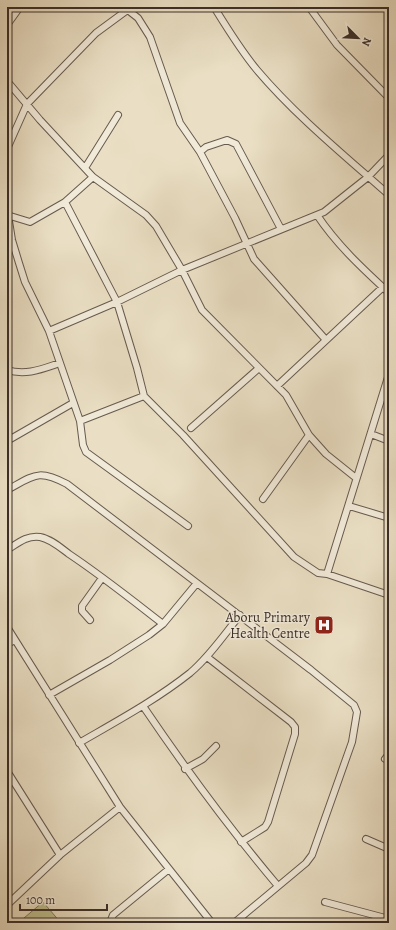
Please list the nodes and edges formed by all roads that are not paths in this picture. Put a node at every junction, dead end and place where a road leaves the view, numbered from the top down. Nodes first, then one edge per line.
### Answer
1 (20, 7) edge
2 (214, 7) edge
3 (309, 7) edge
4 (127, 8) edge
5 (7, 25) edge
6 (7, 81) edge
7 (389, 98) edge
8 (27, 104) junction
9 (118, 115) dead end
10 (7, 149) edge
11 (200, 152) junction
12 (389, 155) edge
13 (84, 168) junction
14 (93, 177) junction
15 (368, 177) junction
16 (389, 195) edge
17 (65, 202) junction
18 (8, 215) edge
19 (317, 215) junction
20 (281, 229) junction
21 (248, 243) junction
22 (182, 270) junction
23 (383, 287) junction
24 (389, 293) edge
25 (117, 302) junction
26 (49, 331) junction
27 (326, 340) junction
28 (60, 363) junction
29 (259, 368) junction
30 (7, 370) edge
31 (389, 374) edge
32 (277, 386) junction
33 (144, 396) junction
34 (73, 403) junction
35 (80, 421) junction
36 (191, 428) dead end
37 (371, 434) junction
38 (309, 435) junction
39 (7, 441) edge
40 (389, 441) edge
41 (356, 478) junction
42 (7, 488) edge
43 (262, 499) dead end
44 (349, 506) junction
45 (389, 518) edge
46 (188, 526) dead end
47 (7, 550) edge
48 (327, 574) junction
49 (102, 578) junction
50 (197, 583) junction
51 (389, 595) edge
52 (240, 615) junction
53 (90, 620) dead end
54 (163, 624) junction
55 (7, 627) edge
56 (14, 640) junction
57 (7, 644) edge
58 (207, 656) junction
59 (49, 695) junction
60 (143, 706) junction
61 (79, 743) junction
62 (216, 746) dead end
63 (186, 769) junction
64 (7, 771) edge
65 (120, 807) junction
66 (366, 839) dead end
67 (241, 842) junction
68 (389, 849) edge
69 (60, 854) junction
70 (169, 868) junction
71 (278, 886) junction
72 (325, 902) dead end
73 (7, 905) edge
74 (389, 920) edge
75 (112, 923) edge
76 (212, 923) edge
77 (234, 923) edge

1 - 5 street
2 - 15 street
3 - 7 street
4 - 8 street
4 - 11 street
6 - 8 street
8 - 10 street
8 - 13 street
9 - 13 street
11 - 20 street
11 - 21 street
12 - 15 street
13 - 14 street
14 - 17 street
14 - 22 street
15 - 16 street
15 - 19 street
17 - 18 street
17 - 25 street
18 - 26 street
19 - 20 street
19 - 23 street
20 - 21 street
21 - 22 street
21 - 27 street
22 - 25 street
22 - 29 street
23 - 24 street
23 - 27 street
25 - 26 street
25 - 33 street
26 - 28 street
27 - 32 street
28 - 30 street
28 - 34 street
29 - 32 street
29 - 36 street
31 - 37 street
32 - 38 street
33 - 35 street
33 - 48 street
34 - 35 street
34 - 39 street
35 - 46 street
37 - 40 street
37 - 41 street
38 - 41 street
38 - 43 street
41 - 44 street
42 - 50 street
44 - 45 street
44 - 48 street
47 - 49 street
48 - 51 street
49 - 53 street
49 - 54 street
50 - 52 street
50 - 54 street
52 - 58 street
52 - 71 street
54 - 59 street
55 - 56 street
56 - 57 street
56 - 59 street
58 - 60 street
58 - 67 street
59 - 61 street
60 - 61 street
60 - 63 street
61 - 65 street
62 - 63 street
63 - 67 street
64 - 69 street
65 - 69 street
65 - 70 street
66 - 68 street
67 - 71 street
69 - 73 street
70 - 75 street
70 - 76 street
71 - 77 street
72 - 74 street

